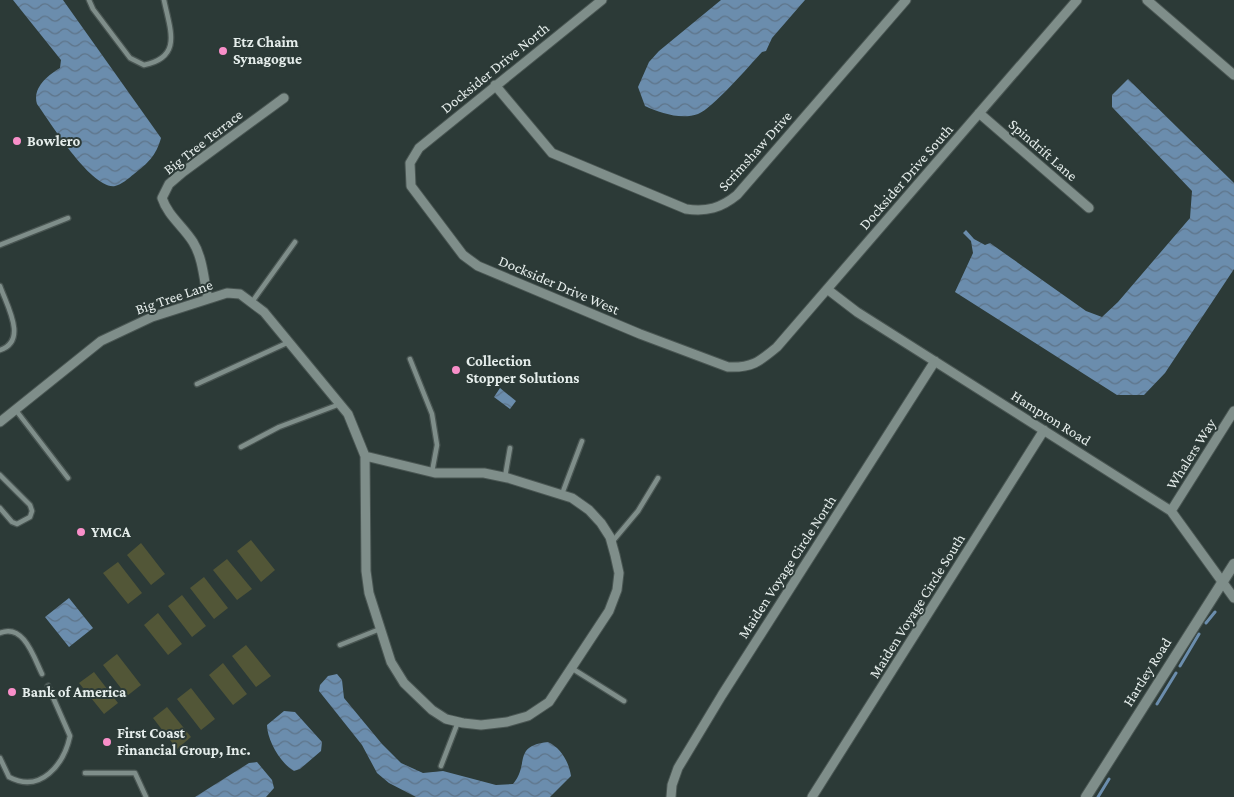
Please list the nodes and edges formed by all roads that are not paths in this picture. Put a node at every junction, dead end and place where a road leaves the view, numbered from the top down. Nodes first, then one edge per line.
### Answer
1 (89, 0) edge
2 (164, 0) edge
3 (602, 0) edge
4 (906, 0) edge
5 (1077, 0) edge
6 (1147, 0) edge
7 (1234, 75) edge
8 (496, 85) junction
9 (284, 98) dead end
10 (979, 113) junction
11 (410, 163) joint
12 (1089, 208) dead end
13 (68, 218) dead end
14 (296, 242) dead end
15 (0, 245) edge
16 (0, 286) edge
17 (827, 289) junction
18 (208, 299) junction
19 (252, 302) junction
20 (290, 342) junction
21 (0, 350) edge
22 (410, 359) dead end
23 (935, 360) junction
24 (750, 366) joint
25 (198, 384) dead end
26 (340, 404) junction
27 (15, 409) junction
28 (1234, 411) edge
29 (0, 422) edge
30 (1044, 430) junction
31 (582, 441) dead end
32 (241, 447) dead end
33 (510, 448) dead end
34 (365, 456) junction
35 (432, 472) junction
36 (0, 475) edge
37 (505, 477) junction
38 (68, 478) dead end
39 (658, 478) dead end
40 (562, 494) junction
41 (0, 508) edge
42 (1171, 511) junction
43 (611, 543) junction
44 (1234, 564) edge
45 (1222, 582) junction
46 (1234, 598) edge
47 (380, 629) junction
48 (0, 632) edge
49 (340, 645) dead end
50 (573, 669) junction
51 (42, 674) dead end
52 (48, 686) dead end
53 (624, 701) dead end
54 (458, 722) junction
55 (0, 758) edge
56 (441, 766) dead end
57 (85, 773) dead end
58 (671, 795) edge
59 (146, 797) edge
60 (812, 797) edge
61 (1086, 797) edge

1 - 2 lane
3 - 8 street, Docksider Drive North
4 - 8 street, Scrimshaw Drive
5 - 10 street, Docksider Drive South
6 - 7 street
8 - 11 street, Docksider Drive North
9 - 18 street, Big Tree Terrace
10 - 12 street, Spindrift Lane
10 - 17 street, Docksider Drive South
11 - 24 street, Docksider Drive West
13 - 15 lane
14 - 19 lane
16 - 21 lane
17 - 23 street, Hampton Road
17 - 24 street, Docksider Drive South
18 - 19 street, Big Tree Lane
18 - 27 street, Big Tree Lane
19 - 20 street, Big Tree Lane
20 - 25 lane
20 - 26 street, Big Tree Lane
22 - 35 lane
23 - 30 street, Hampton Road
23 - 58 street, Maiden Voyage Circle North
26 - 32 lane
26 - 34 street, Big Tree Lane
27 - 29 street, Big Tree Lane
27 - 38 lane
28 - 42 street, Whalers Way
30 - 42 street, Hampton Road
30 - 60 street, Maiden Voyage Circle South
31 - 40 lane
33 - 37 lane
34 - 35 street
34 - 47 street
35 - 37 street
36 - 41 lane
37 - 40 street
39 - 43 lane
40 - 43 street
42 - 45 street, Hampton Road
43 - 50 street
44 - 45 street, Hartley Road
45 - 46 street, Hampton Road
45 - 61 street, Hartley Road
47 - 49 lane
47 - 54 street
48 - 51 lane
50 - 53 lane
50 - 54 street
52 - 55 lane
54 - 56 lane
57 - 59 lane

